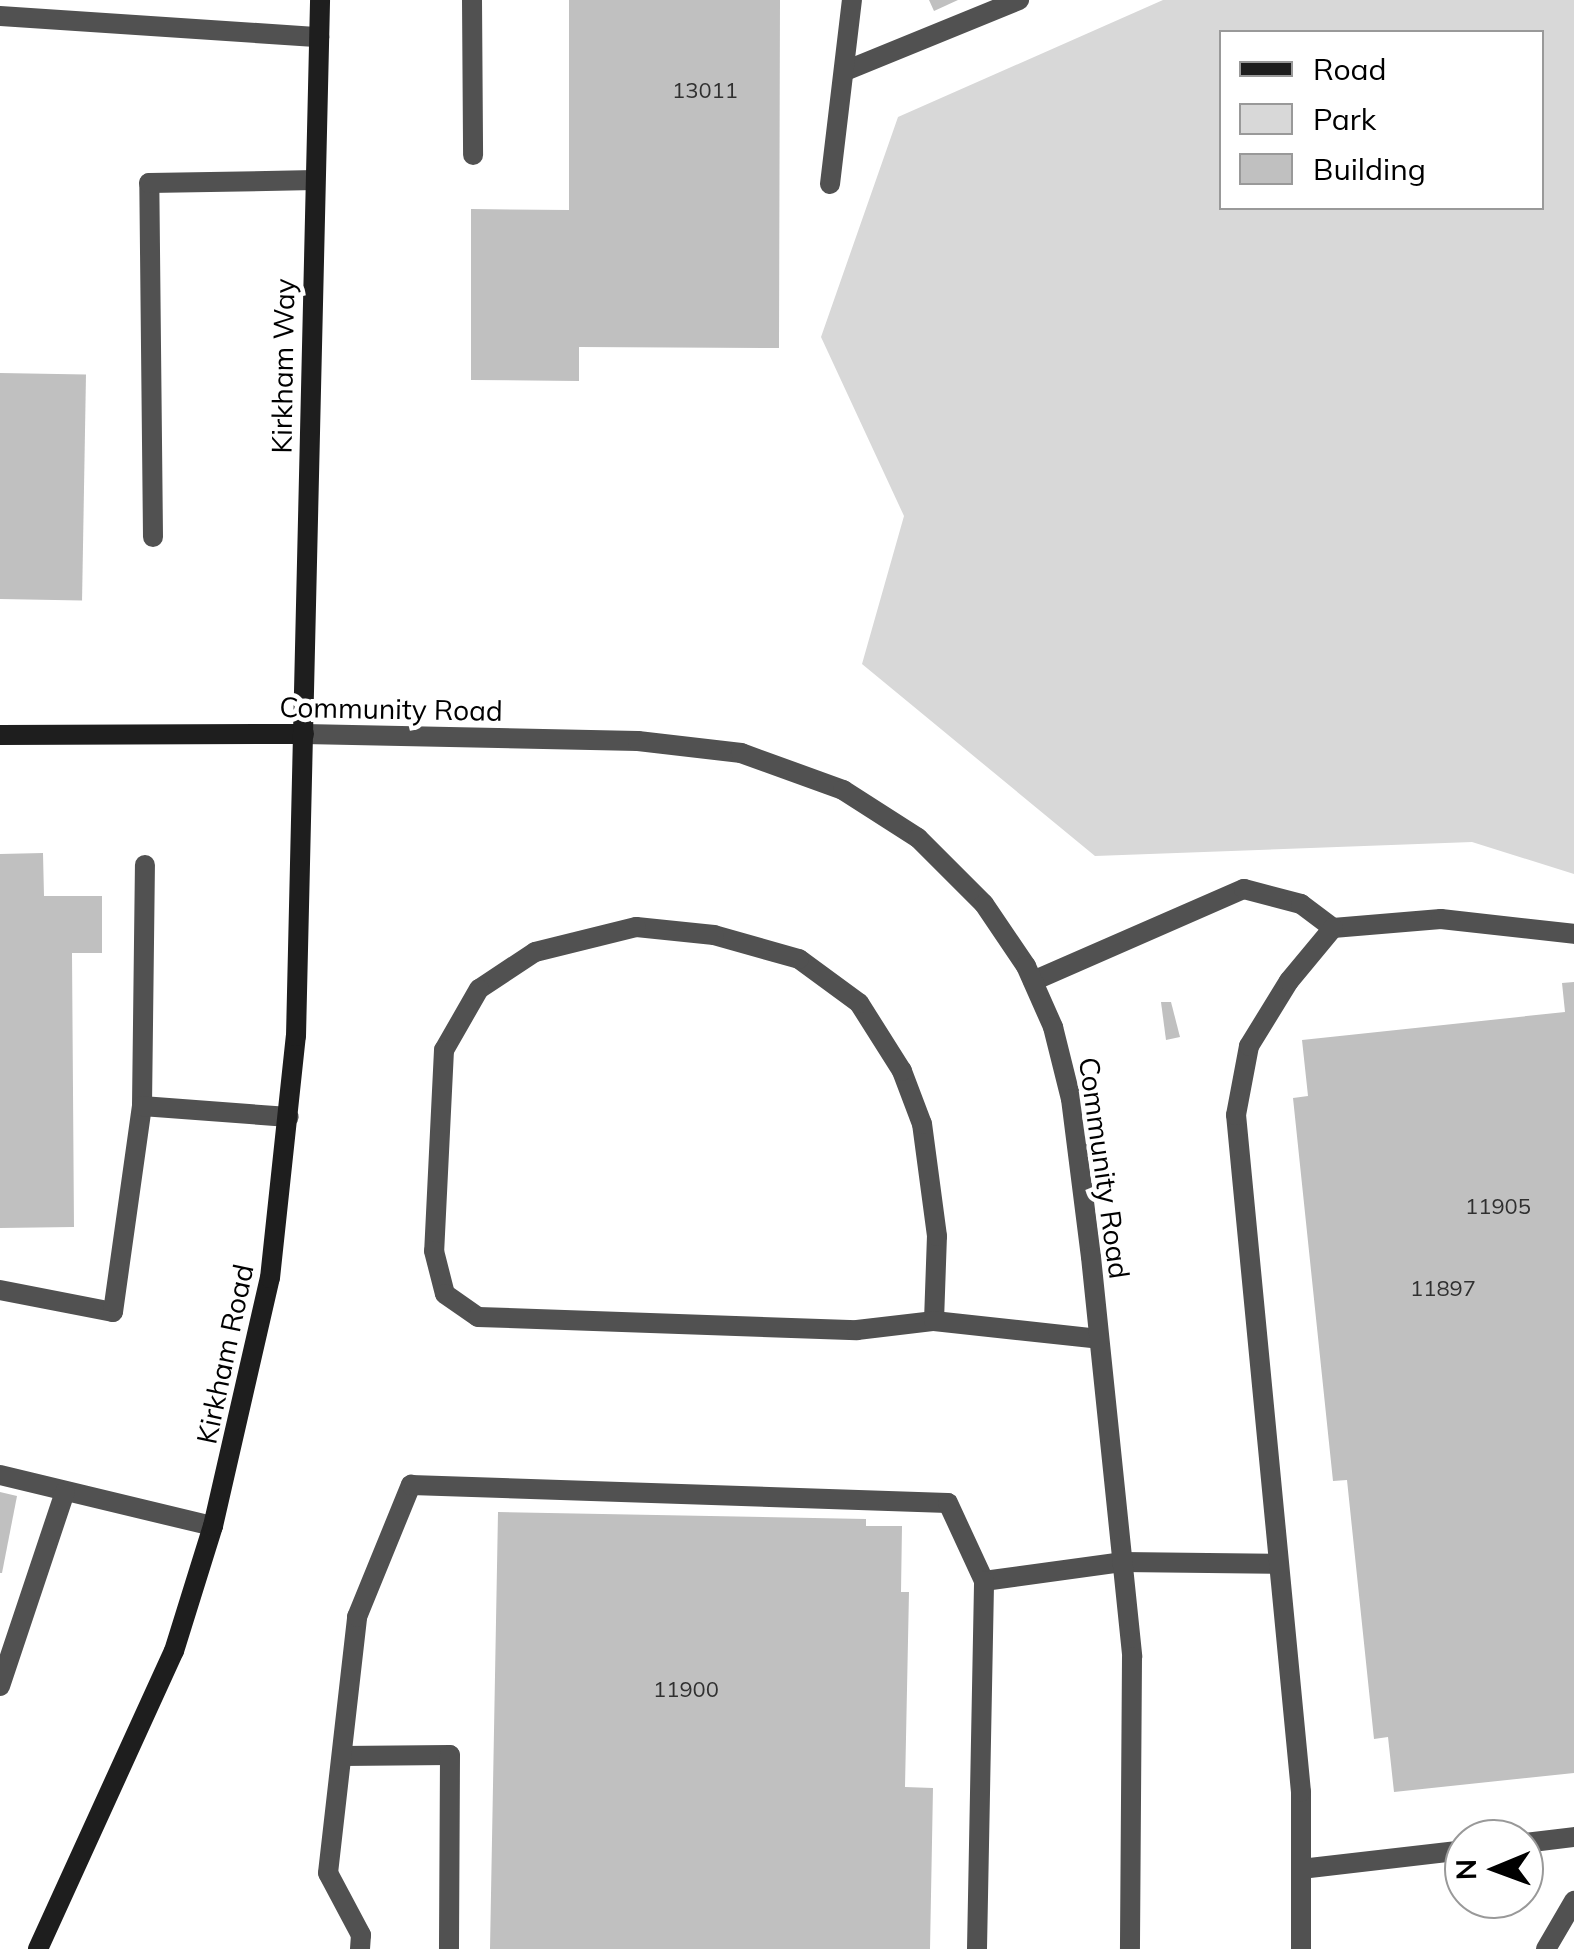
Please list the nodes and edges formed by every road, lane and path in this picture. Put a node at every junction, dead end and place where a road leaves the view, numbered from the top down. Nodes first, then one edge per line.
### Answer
1 (320, 0) edge
2 (472, 0) edge
3 (852, 0) edge
4 (1019, 0) edge
5 (0, 16) edge
6 (319, 37) junction
7 (845, 71) junction
8 (473, 156) dead end
9 (315, 180) junction
10 (830, 184) dead end
11 (154, 537) dead end
12 (0, 734) edge
13 (304, 734) junction
14 (145, 865) dead end
15 (1333, 928) junction
16 (1574, 934) edge
17 (1034, 981) junction
18 (142, 1106) junction
19 (289, 1117) junction
20 (0, 1290) edge
21 (934, 1321) junction
22 (1099, 1339) junction
23 (0, 1475) edge
24 (65, 1492) junction
25 (213, 1526) junction
26 (1122, 1562) junction
27 (1278, 1564) junction
28 (984, 1581) junction
29 (0, 1686) edge
30 (342, 1756) junction
31 (1574, 1837) edge
32 (1544, 1841) edge
33 (1444, 1852) edge
34 (1301, 1869) junction
35 (1574, 1901) edge
36 (38, 1949) edge
37 (360, 1949) edge
38 (449, 1949) edge
39 (977, 1949) edge
40 (1130, 1949) edge
41 (1301, 1949) edge
42 (1546, 1949) edge

1 - 6 main road, Kirkham Way
2 - 8 street
3 - 7 street
4 - 7 street
5 - 6 street
6 - 9 main road, Kirkham Way
7 - 10 street
9 - 11 street
9 - 13 main road, Kirkham Way
12 - 13 main road, Community Road
13 - 17 street, Community Road
13 - 19 main road, Kirkham Road
14 - 18 street
15 - 16 street
15 - 17 street
15 - 27 street
17 - 22 street, Community Road
18 - 19 street
18 - 20 street
19 - 25 main road, Kirkham Road
21 - 21 street
21 - 22 street
22 - 26 street, Community Road
23 - 24 street
24 - 25 street
24 - 29 street
25 - 36 main road, Kirkham Road
26 - 27 street
26 - 28 street
26 - 40 street, Community Road
27 - 34 street
28 - 30 street
28 - 39 street
30 - 37 street
30 - 38 street
31 - 32 street
33 - 34 street
34 - 41 street
35 - 42 street

